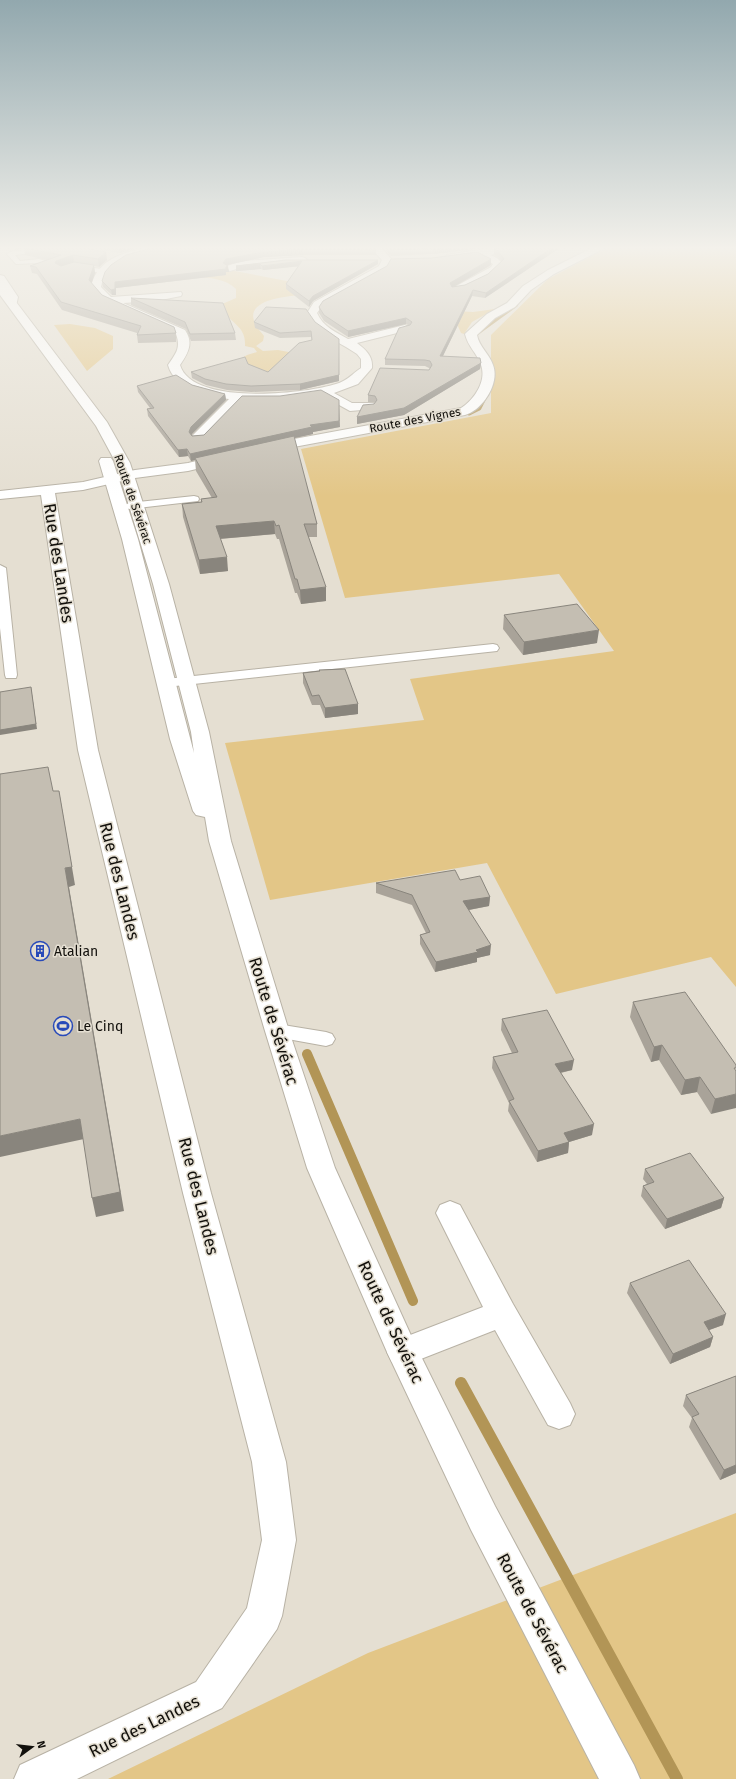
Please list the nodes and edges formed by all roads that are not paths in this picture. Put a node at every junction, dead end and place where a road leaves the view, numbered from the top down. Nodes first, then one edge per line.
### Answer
1 (25, 330) edge
2 (31, 330) edge
3 (176, 330) edge
4 (326, 330) edge
5 (396, 330) edge
6 (475, 330) edge
7 (348, 342) junction
8 (367, 368) junction
9 (381, 369) edge
10 (324, 392) junction
11 (239, 397) junction
12 (370, 406) edge
13 (198, 438) edge
14 (258, 450) edge
15 (234, 456) edge
16 (120, 478) junction
17 (48, 490) junction
18 (0, 495) edge
19 (194, 499) dead end
20 (133, 506) junction
21 (0, 568) edge
22 (492, 648) dead end
23 (11, 675) dead end
24 (177, 682) junction
25 (186, 710) dead end
26 (277, 1031) junction
27 (326, 1039) dead end
28 (450, 1213) dead end
29 (502, 1313) junction
30 (403, 1352) junction
31 (559, 1414) dead end
32 (34, 1779) edge
33 (620, 1779) edge

1 - 16 street, Route de Sévérac
2 - 16 street, Route de Sévérac
3 - 11 street
4 - 7 street
5 - 7 street
6 - 14 street, Route des Vignes
7 - 8 street
8 - 9 street
8 - 10 street
10 - 11 street
10 - 12 street
11 - 13 street
15 - 16 street
16 - 17 street
16 - 20 street, Route de Sévérac
16 - 24 street, Route de Sévérac
17 - 18 street
17 - 32 street, Rue des Landes
19 - 20 lane
20 - 24 street, Route de Sévérac
21 - 23 lane
22 - 24 lane
24 - 25 street, Route de Sévérac
24 - 26 street, Route de Sévérac
26 - 27 lane
26 - 30 street, Route de Sévérac
28 - 29 street
29 - 30 street
29 - 31 street
30 - 33 street, Route de Sévérac

